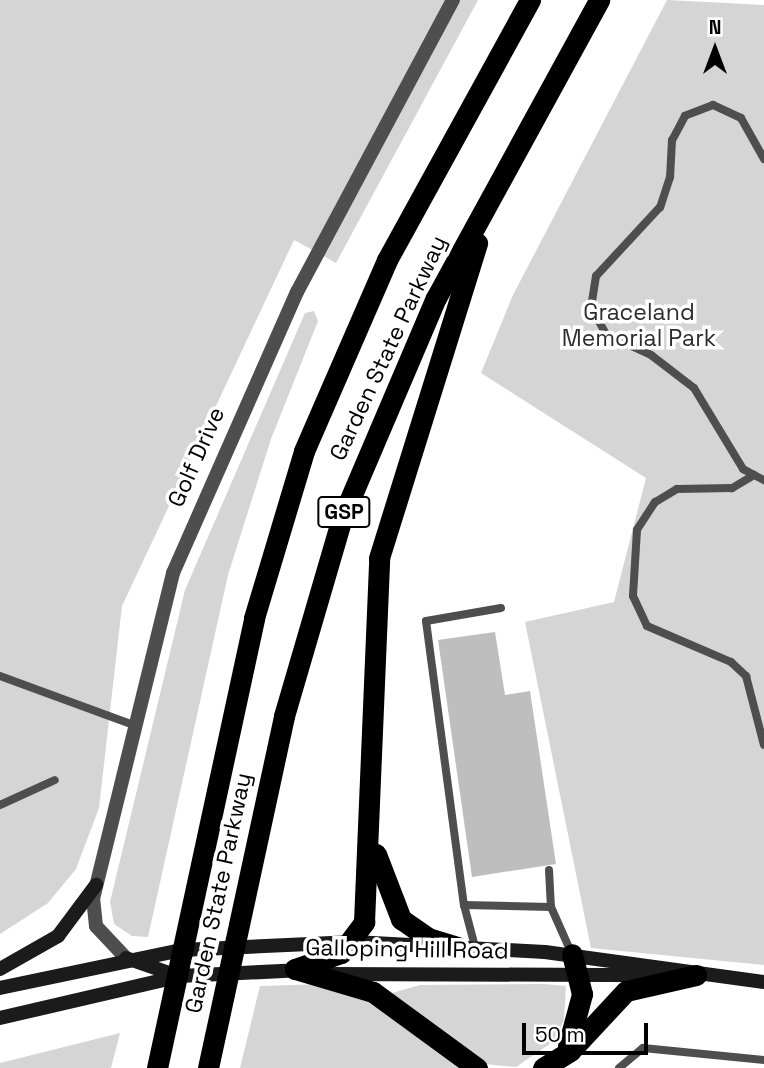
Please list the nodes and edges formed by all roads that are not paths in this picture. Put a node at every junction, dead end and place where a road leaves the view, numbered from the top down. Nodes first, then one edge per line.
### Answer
1 (453, 0) edge
2 (530, 0) edge
3 (599, 0) edge
4 (517, 147) junction
5 (764, 159) edge
6 (754, 475) junction
7 (764, 480) edge
8 (501, 608) dead end
9 (0, 676) edge
10 (134, 725) junction
11 (764, 745) edge
12 (55, 780) dead end
13 (0, 805) edge
14 (371, 809) junction
15 (549, 870) dead end
16 (96, 885) junction
17 (464, 905) junction
18 (551, 907) junction
19 (354, 942) junction
20 (466, 947) junction
21 (572, 954) junction
22 (126, 958) junction
23 (0, 969) edge
24 (295, 969) junction
25 (580, 975) junction
26 (696, 975) junction
27 (180, 976) junction
28 (764, 982) edge
29 (0, 988) edge
30 (0, 1018) edge
31 (764, 1060) edge
32 (550, 1063) edge
33 (158, 1064) edge
34 (208, 1068) edge
35 (477, 1068) edge
36 (619, 1068) edge

1 - 10 street, Golf Drive
2 - 33 highway, Garden State Parkway / GSP
3 - 4 highway, Garden State Parkway / GSP
4 - 14 highway
4 - 34 highway, Garden State Parkway / GSP
5 - 6 lane
6 - 7 lane
6 - 11 lane
8 - 17 lane
9 - 10 lane
10 - 16 street, Golf Drive
12 - 13 lane
14 - 19 highway
14 - 20 highway
15 - 18 lane
16 - 22 street, Golf Drive
16 - 23 main road
17 - 18 lane
17 - 20 lane
18 - 21 lane
19 - 20 main road, Galloping Hill Road
19 - 22 main road, Galloping Hill Road
19 - 24 highway
20 - 21 main road, Galloping Hill Road
21 - 25 highway
21 - 26 main road, Galloping Hill Road
22 - 27 main road
22 - 29 main road, Galloping Hill Road
24 - 25 main road, Galloping Hill Road
24 - 27 main road, Galloping Hill Road
24 - 35 highway
25 - 26 main road, Galloping Hill Road
25 - 32 highway
26 - 28 main road, Galloping Hill Road
26 - 32 highway
27 - 30 main road, Galloping Hill Road
31 - 36 lane

